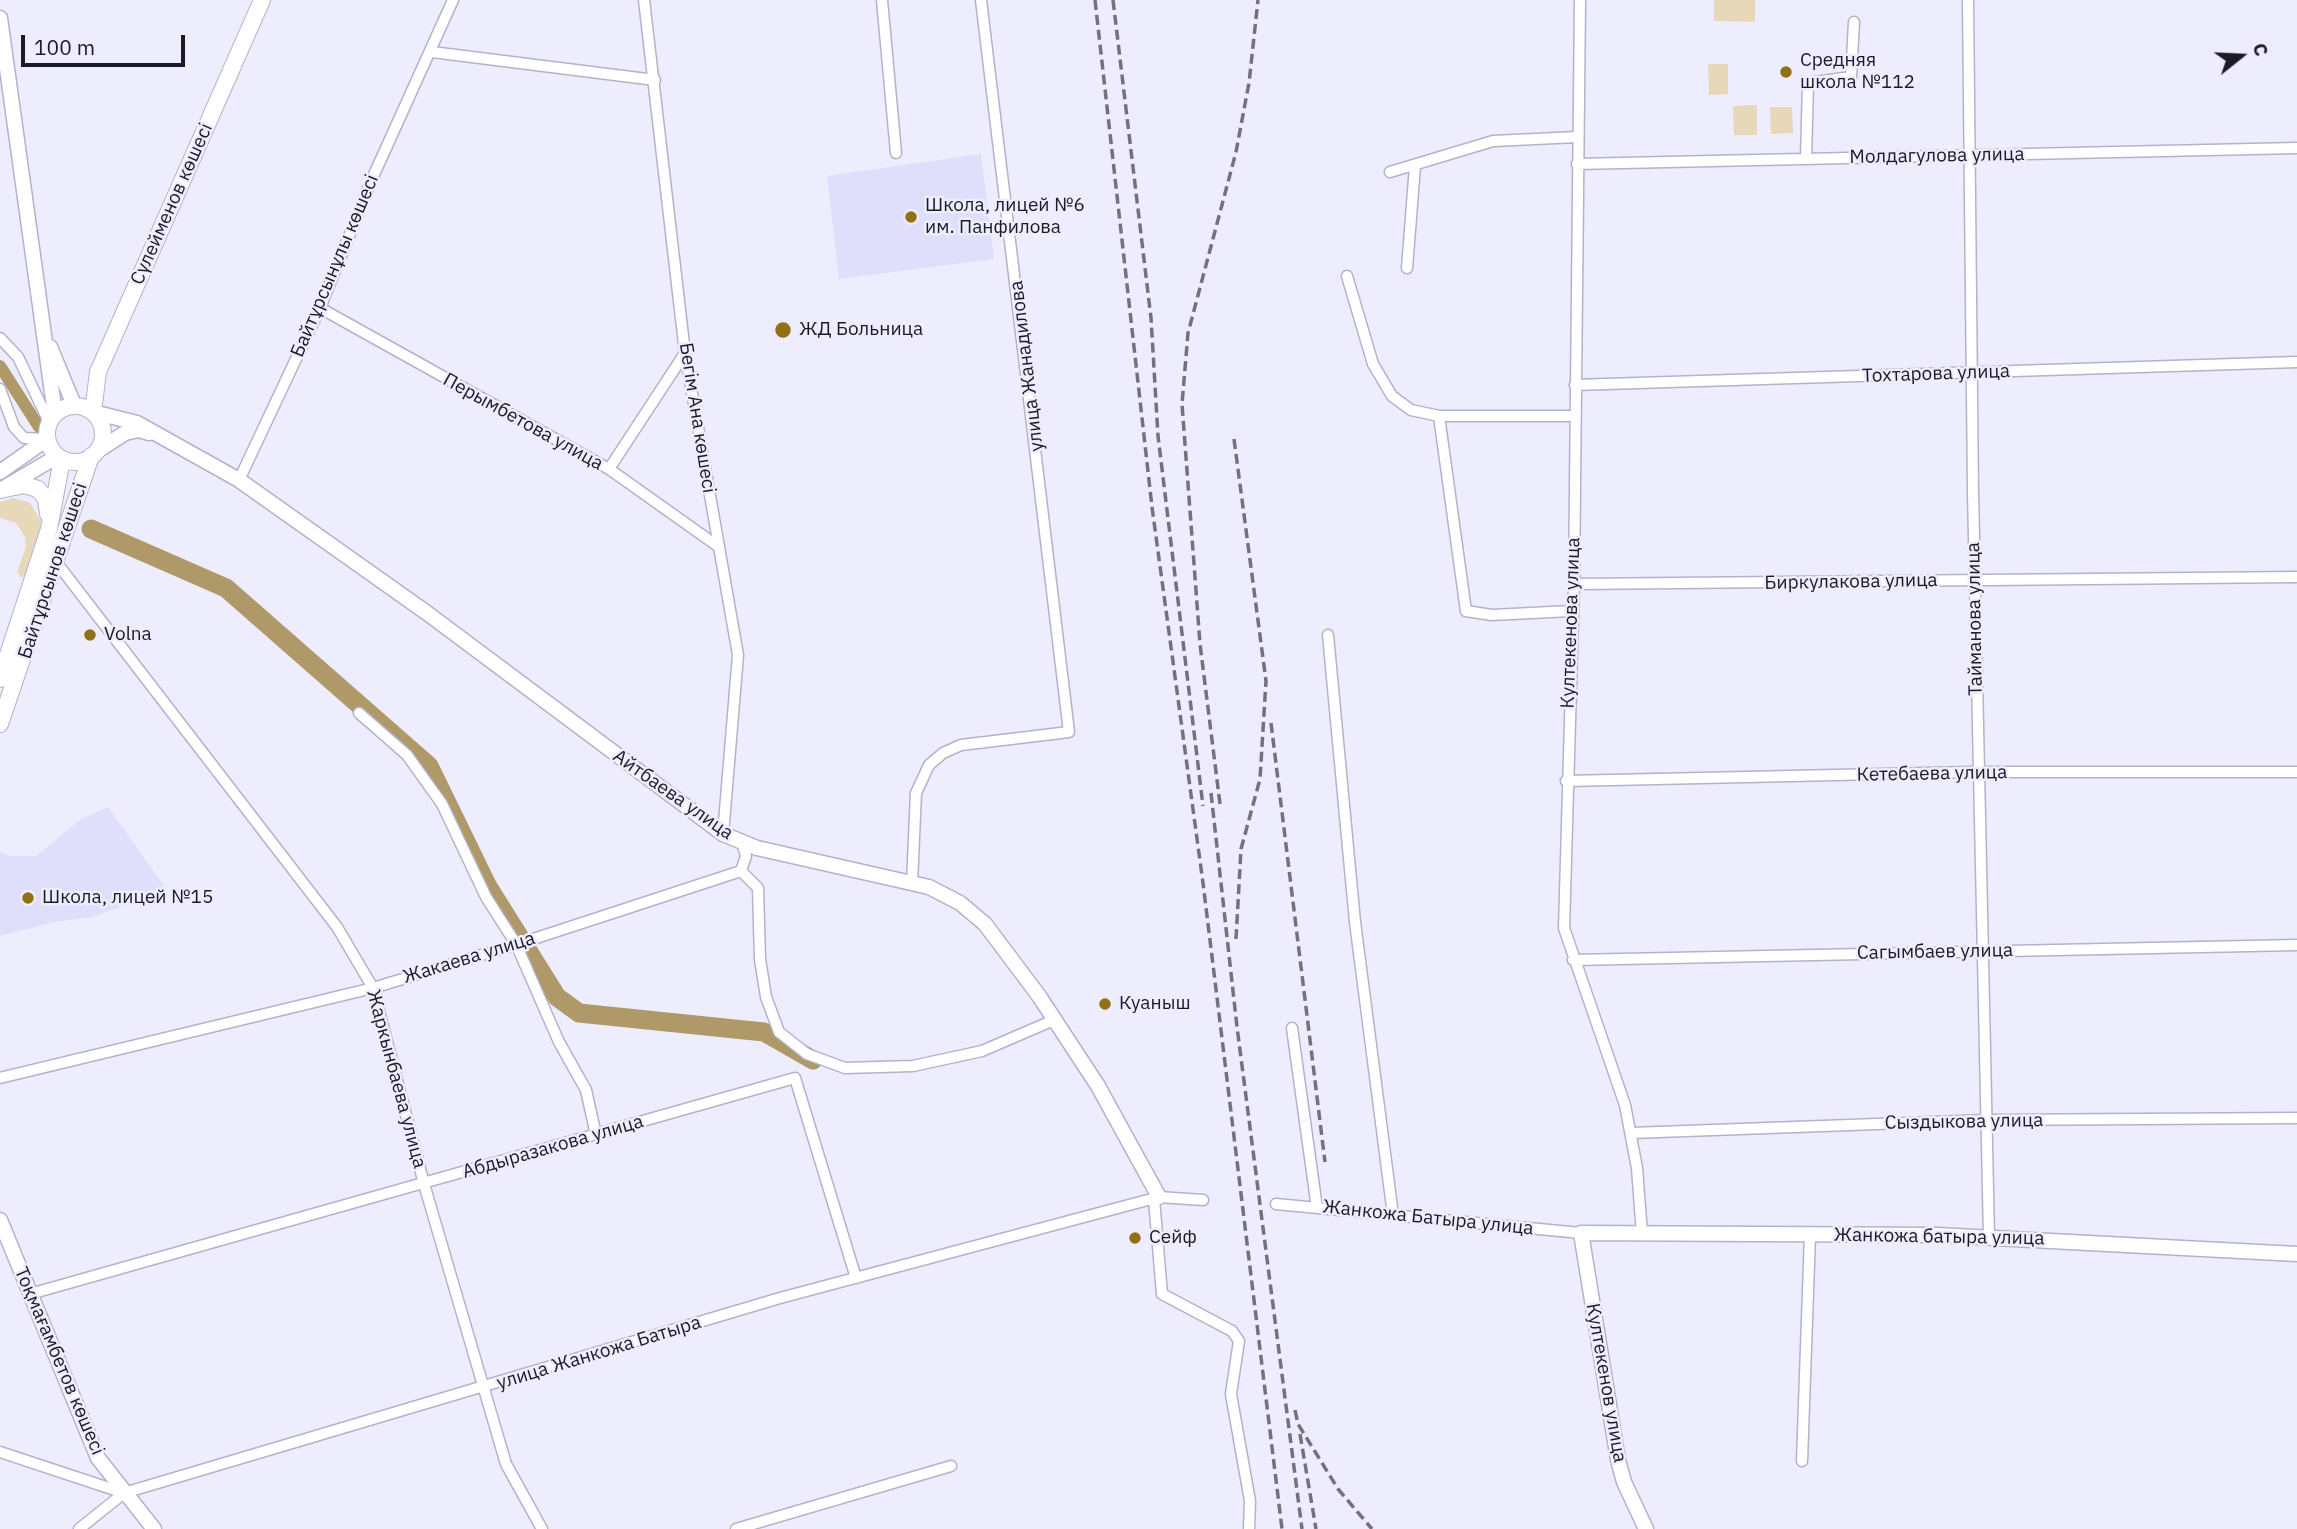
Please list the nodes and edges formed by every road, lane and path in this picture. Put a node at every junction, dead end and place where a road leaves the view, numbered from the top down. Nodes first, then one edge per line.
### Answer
1 (262, 0) edge
2 (453, 0) edge
3 (644, 0) edge
4 (882, 0) edge
5 (981, 0) edge
6 (1580, 0) edge
7 (1968, 0) edge
8 (0, 18) edge
9 (1854, 22) dead end
10 (432, 52) junction
11 (655, 80) junction
12 (1577, 137) junction
13 (2297, 148) edge
14 (896, 153) dead end
15 (1969, 155) junction
16 (1806, 159) junction
17 (1577, 164) junction
18 (1415, 166) junction
19 (1390, 172) dead end
20 (1406, 268) dead end
21 (1347, 276) dead end
22 (320, 309) junction
23 (40, 323) junction
24 (0, 338) edge
25 (685, 353) junction
26 (2297, 362) edge
27 (1972, 373) junction
28 (1575, 386) junction
29 (0, 390) edge
30 (74, 405) junction
31 (93, 412) junction
32 (1439, 416) junction
33 (1575, 416) junction
34 (50, 425) junction
35 (161, 436) junction
36 (94, 454) junction
37 (60, 457) junction
38 (610, 469) junction
39 (0, 472) edge
40 (239, 480) junction
41 (0, 490) edge
42 (49, 529) junction
43 (719, 547) junction
44 (49, 555) junction
45 (2297, 578) edge
46 (1975, 581) junction
47 (1574, 584) junction
48 (1571, 611) junction
49 (1328, 635) dead end
50 (0, 679) edge
51 (359, 713) dead end
52 (0, 724) edge
53 (1979, 772) junction
54 (2297, 772) edge
55 (1566, 781) junction
56 (723, 834) junction
57 (742, 842) junction
58 (741, 871) junction
59 (912, 883) junction
60 (516, 944) junction
61 (2297, 946) edge
62 (1983, 951) junction
63 (1573, 960) junction
64 (373, 988) junction
65 (1054, 1020) junction
66 (1292, 1028) dead end
67 (0, 1078) edge
68 (2297, 1118) edge
69 (1986, 1120) junction
70 (1630, 1133) junction
71 (596, 1135) junction
72 (424, 1184) junction
73 (1157, 1198) junction
74 (1203, 1200) dead end
75 (1276, 1204) dead end
76 (1317, 1208) junction
77 (1392, 1215) junction
78 (0, 1220) edge
79 (1581, 1233) junction
80 (1642, 1234) junction
81 (1810, 1235) junction
82 (1989, 1237) junction
83 (2297, 1254) edge
84 (856, 1278) junction
85 (30, 1294) junction
86 (483, 1388) junction
87 (0, 1452) edge
88 (1802, 1461) dead end
89 (951, 1466) dead end
90 (124, 1493) junction
91 (1249, 1528) edge
92 (79, 1529) edge
93 (154, 1529) edge
94 (542, 1529) edge
95 (736, 1529) edge
96 (1646, 1529) edge

1 - 31 main road, Сүлейменов көшесі
2 - 10 street, Байтұрсынұлы көшесі
3 - 11 street, Бегім Ана көшесі
4 - 14 street
5 - 59 street, улица Жанадилова
6 - 12 street, Култекенова улица
7 - 15 street, Тайманова улица
8 - 23 street
9 - 16 street
10 - 11 street
10 - 22 street, Байтұрсынұлы көшесі
11 - 25 street, Бегім Ана көшесі
12 - 17 street, Култекенова улица
12 - 18 street
13 - 15 street, Молдагулова улица
15 - 16 street, Молдагулова улица
15 - 27 street, Тайманова улица
16 - 17 street, Молдагулова улица
17 - 28 street, Култекенова улица
18 - 19 street
18 - 20 street
21 - 32 street
22 - 38 street, Перымбетова улица
22 - 40 street, Байтұрсынұлы көшесі
23 - 30 street
23 - 34 street
24 - 34 street
25 - 38 street
25 - 43 street, Бегім Ана көшесі
26 - 27 street, Тохтарова улица
27 - 28 street, Тохтарова улица
27 - 46 street, Тайманова улица
28 - 33 street, Култекенова улица
29 - 34 street
30 - 31 main road
30 - 34 main road
31 - 35 street, Айтбаева улица
31 - 36 main road
32 - 33 street
32 - 48 street
33 - 47 street, Култекенова улица
34 - 37 main road
34 - 39 street
35 - 36 street
35 - 40 street, Айтбаева улица
36 - 37 main road
36 - 44 main road, Байтұрсынов көшесі
37 - 41 street
37 - 42 main road, Байтұрсынов көшесі
38 - 43 street, Перымбетова улица
40 - 56 street, Айтбаева улица
41 - 42 main road
42 - 44 main road, Байтұрсынов көшесі
43 - 56 street, Бегім Ана көшесі
44 - 50 main road, Байтұрсынов көшесі
44 - 52 main road, Байтұрсынов көшесі
44 - 64 street, Жаркынбаева улица
45 - 46 street, Биркулакова улица
46 - 47 street, Биркулакова улица
46 - 53 street, Тайманова улица
47 - 48 street, Култекенова улица
48 - 55 street, Култекенова улица
49 - 77 street
51 - 60 street
53 - 54 street, Кетебаева улица
53 - 55 street, Кетебаева улица
53 - 62 street, Тайманова улица
55 - 63 street, Култекенова улица
56 - 57 street, Айтбаева улица
57 - 58 street
57 - 59 street, Айтбаева улица
58 - 60 street, Жакаева улица
58 - 65 street
59 - 65 street, Айтбаева улица
60 - 64 street, Жакаева улица
60 - 71 street
61 - 62 street, Сагымбаев улица
62 - 63 street, Сагымбаев улица
62 - 69 street, Тайманова улица
63 - 70 street, Култекенова улица
64 - 67 street, Жакаева улица
64 - 72 street, Жаркынбаева улица
65 - 73 street, Айтбаева улица
66 - 76 street
68 - 69 street, Сыздыкова улица
69 - 70 street, Сыздыкова улица
69 - 82 street, Тайманова улица
70 - 80 street, Култекенова улица
71 - 72 street, Абдыразакова улица
71 - 84 street, Абдыразакова улица
72 - 85 street, Абдыразакова улица
72 - 86 street, Жаркынбаева улица
73 - 74 street, улица Жанкожа Батыра
73 - 84 street, улица Жанкожа Батыра
73 - 91 street
75 - 76 street, Жанкожа Батыра улица
76 - 77 street, Жанкожа Батыра улица
77 - 79 street, Жанкожа Батыра улица
78 - 85 street, Тоқмағамбетов көшесі
79 - 80 street, Жанкожа батыра улица
79 - 96 street, Култекенов улица
80 - 81 street, Жанкожа батыра улица
81 - 82 street, Жанкожа батыра улица
81 - 88 street
82 - 83 street, Жанкожа батыра улица
84 - 86 street, улица Жанкожа Батыра
85 - 90 street, Тоқмағамбетов көшесі
86 - 90 street, улица Жанкожа Батыра
86 - 94 street, Жаркынбаева улица
87 - 90 street
89 - 95 street
90 - 92 street
90 - 93 street, Тоқмағамбетов көшесі

